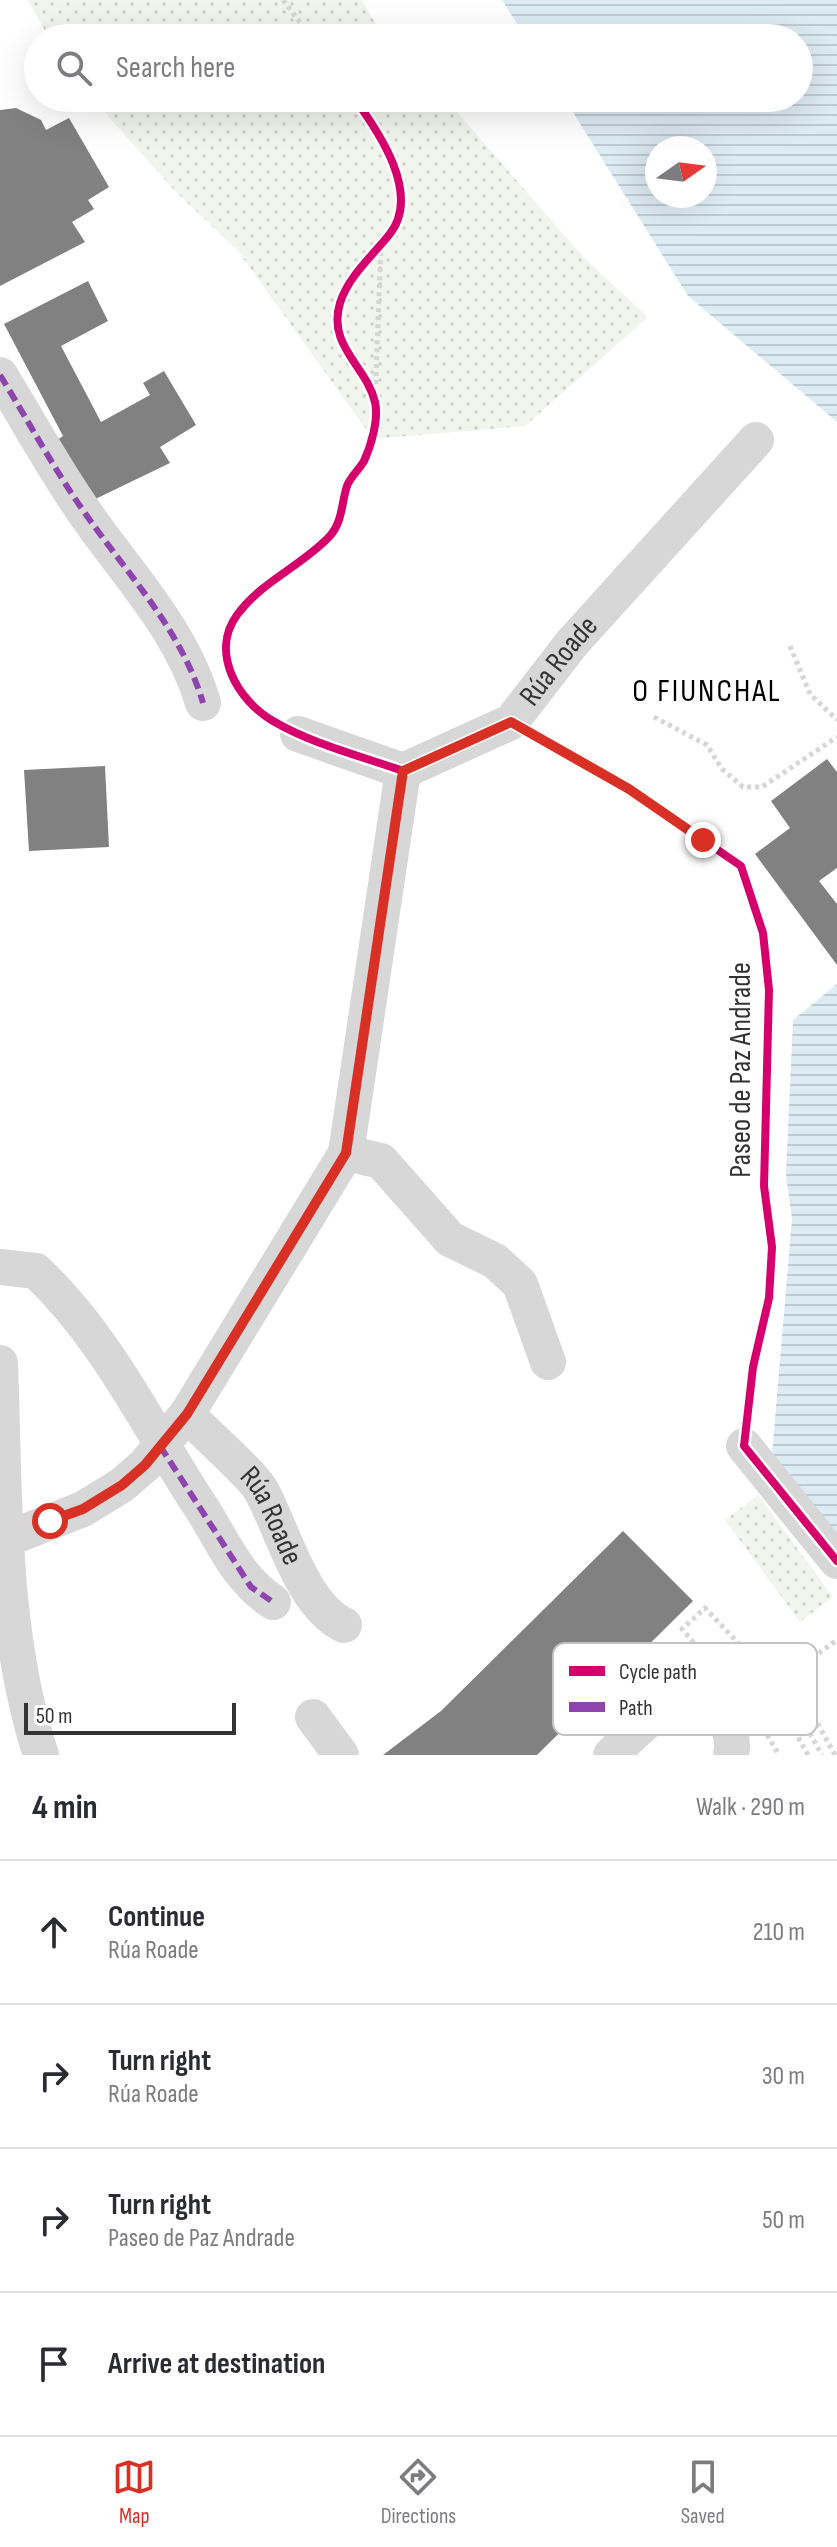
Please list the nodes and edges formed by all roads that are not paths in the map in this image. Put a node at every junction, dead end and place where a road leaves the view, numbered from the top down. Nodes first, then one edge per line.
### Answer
1 (0, 375) edge
2 (756, 440) dead end
3 (203, 703) dead end
4 (298, 734) road end
5 (403, 771) junction
6 (346, 1153) junction
7 (0, 1267) edge
8 (548, 1362) dead end
9 (0, 1363) edge
10 (187, 1414) junction
11 (160, 1446) junction
12 (744, 1446) road end
13 (7, 1539) junction
14 (837, 1561) edge
15 (273, 1602) dead end
16 (344, 1625) dead end
17 (313, 1717) dead end
18 (14, 1718) edge
19 (633, 1735) edge
20 (730, 1735) edge
21 (41, 1755) edge
22 (341, 1755) edge
23 (611, 1755) edge
24 (731, 1755) edge

1 - 3 street
2 - 5 street, Rúa Roade
4 - 5 street
5 - 6 street
6 - 8 street
6 - 10 street
7 - 11 street
9 - 13 street
10 - 11 street
10 - 16 street, Rúa Roade
11 - 13 street
11 - 15 street
12 - 14 street
13 - 18 street
17 - 22 street
18 - 21 street
19 - 23 street
20 - 24 street

